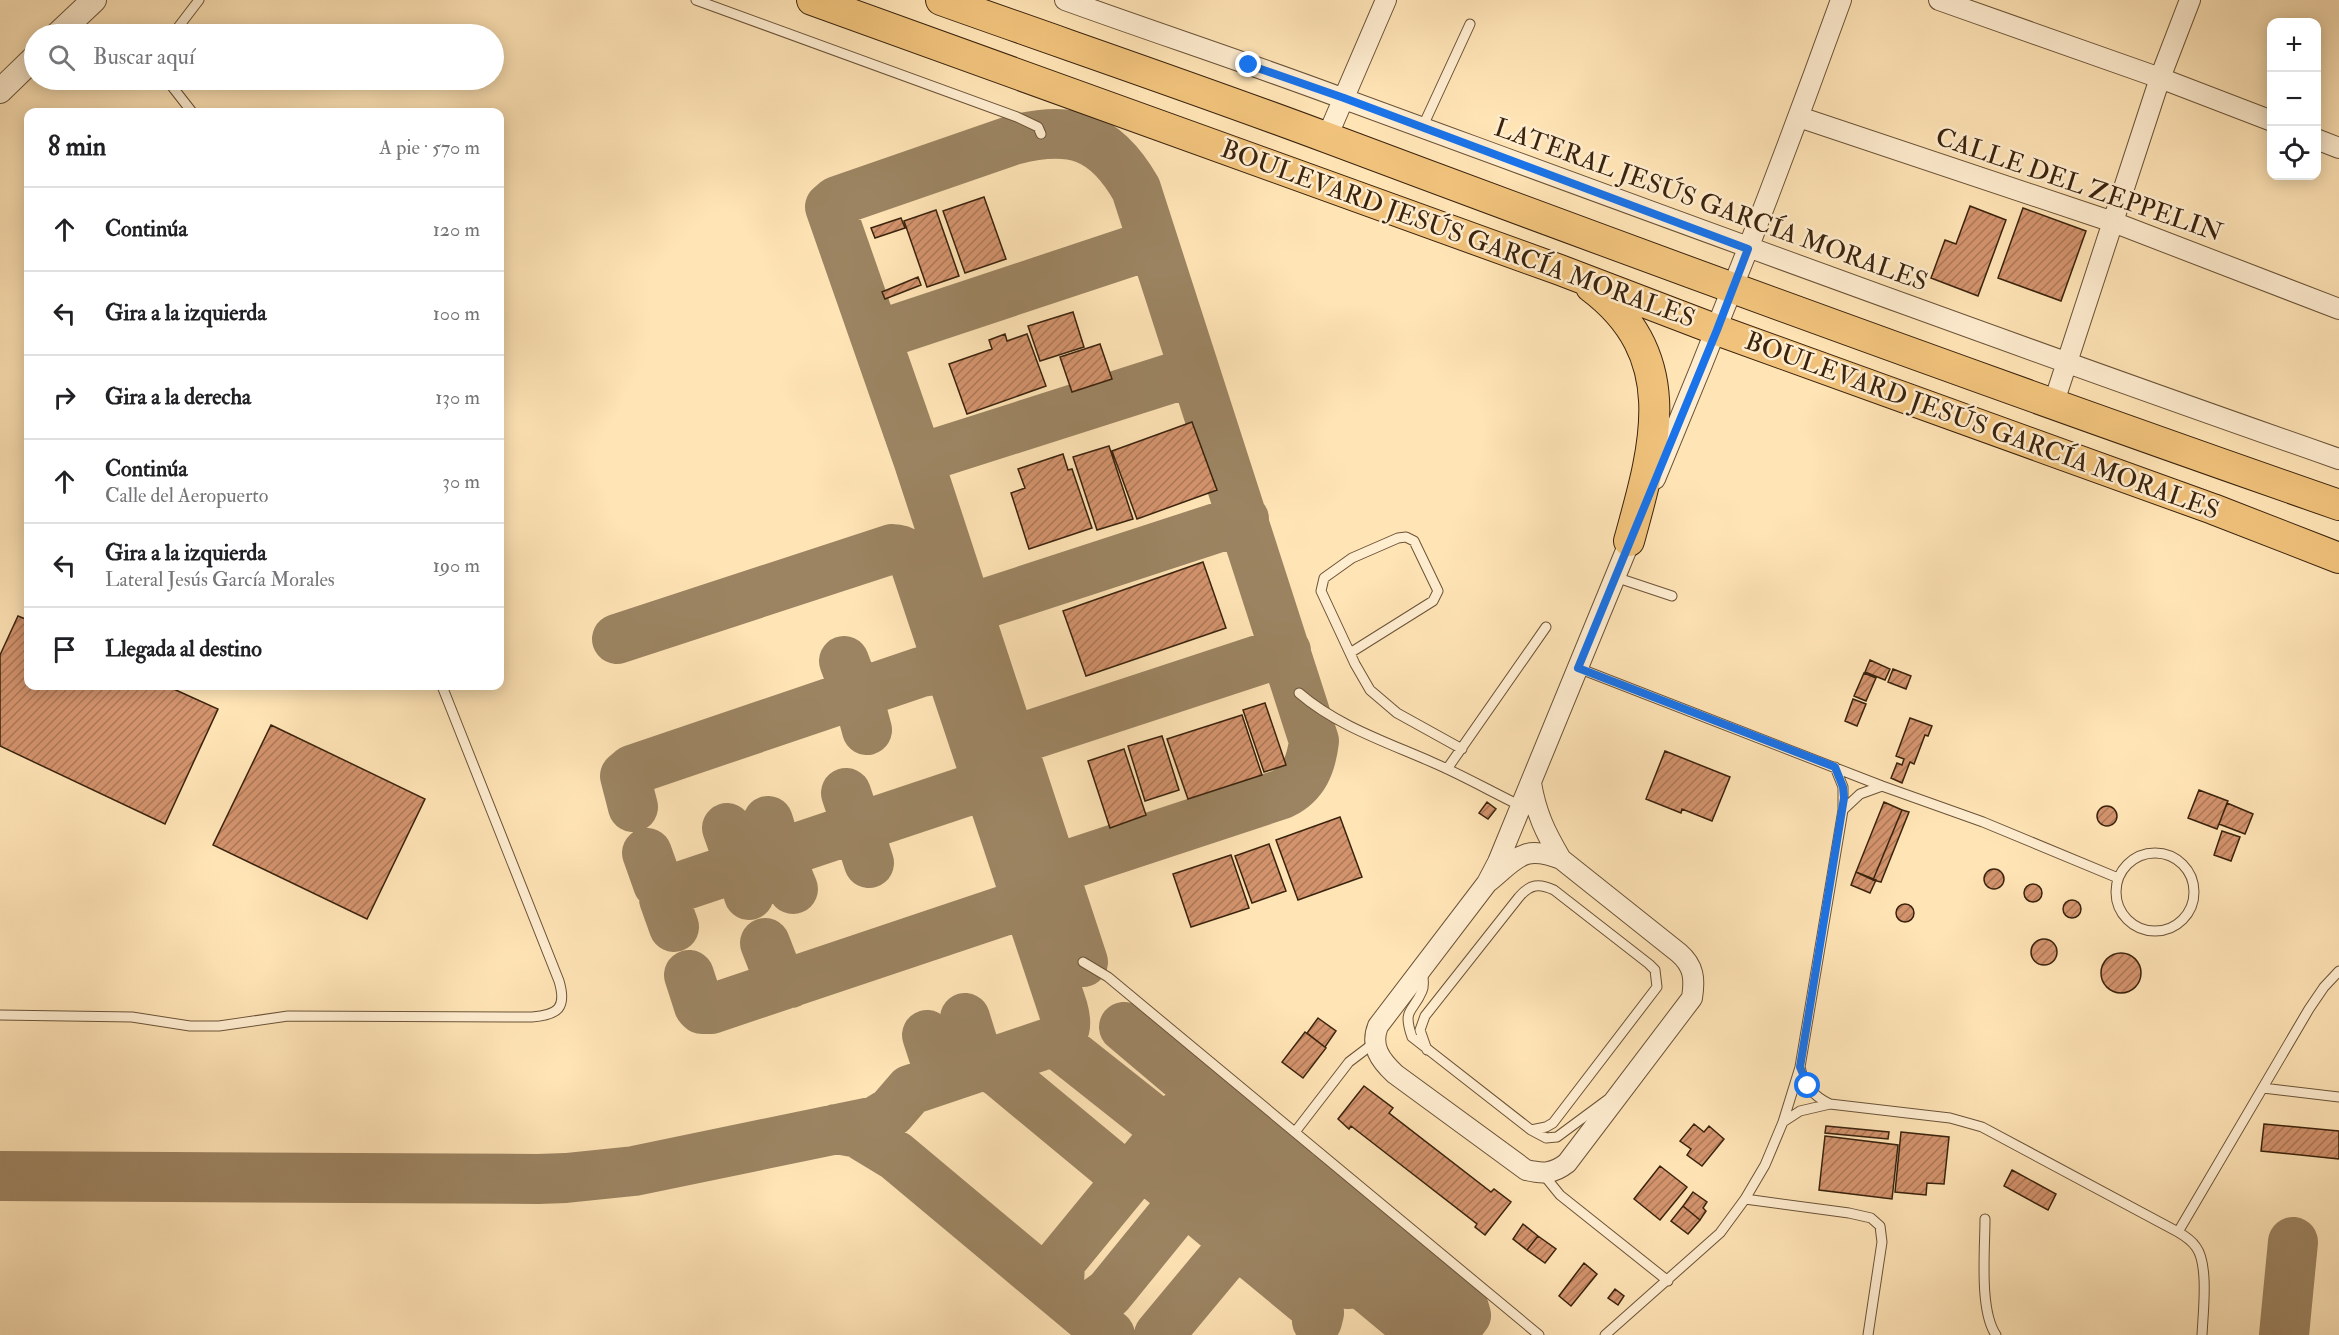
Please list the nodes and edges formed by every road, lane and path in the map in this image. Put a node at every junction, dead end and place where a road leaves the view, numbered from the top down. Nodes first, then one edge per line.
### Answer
1 (94, 0) edge
2 (199, 0) edge
3 (696, 0) edge
4 (812, 0) edge
5 (941, 0) edge
6 (1065, 0) edge
7 (1386, 0) edge
8 (1841, 0) edge
9 (1939, 0) edge
10 (2190, 0) edge
11 (69, 24) edge
12 (181, 24) edge
13 (1470, 24) dead end
14 (24, 68) edge
15 (2160, 78) junction
16 (175, 90) edge
17 (0, 91) edge
18 (1344, 98) junction
19 (189, 108) edge
20 (1799, 117) junction
21 (2267, 120) edge
22 (1422, 128) junction
23 (1041, 134) dead end
24 (1327, 137) junction
25 (2321, 141) edge
26 (1214, 143) junction
27 (2339, 148) edge
28 (2113, 222) junction
29 (1748, 249) junction
30 (1560, 270) junction
31 (1733, 287) junction
32 (2339, 309) edge
33 (1717, 330) junction
34 (2067, 364) junction
35 (2053, 405) junction
36 (2339, 459) edge
37 (2339, 505) edge
38 (1629, 541) junction
39 (2338, 553) edge
40 (1615, 578) junction
41 (1672, 596) dead end
42 (1546, 627) dead end
43 (1350, 653) junction
44 (1578, 668) junction
45 (444, 690) edge
46 (1299, 693) dead end
47 (1461, 749) junction
48 (1835, 767) junction
49 (1447, 769) junction
50 (1882, 786) junction
51 (1528, 808) junction
52 (1843, 810) junction
53 (1561, 859) junction
54 (2118, 878) junction
55 (1487, 883) junction
56 (1083, 962) dead end
57 (1422, 968) junction
58 (2339, 971) edge
59 (0, 1015) edge
60 (1374, 1042) junction
61 (1427, 1050) junction
62 (1800, 1067) junction
63 (1624, 1088) junction
64 (2263, 1088) junction
65 (2339, 1097) edge
66 (1830, 1104) junction
67 (1783, 1122) junction
68 (1531, 1130) junction
69 (1295, 1132) junction
70 (1543, 1174) junction
71 (1745, 1199) junction
72 (1985, 1219) dead end
73 (2178, 1232) junction
74 (1668, 1281) junction
75 (1539, 1335) edge
76 (1605, 1335) edge
77 (1868, 1335) edge
78 (1996, 1335) edge
79 (2202, 1335) edge

1 - 11 street
2 - 12 lane
3 - 23 lane
4 - 26 main road, BOULEVARD JESÚS GARCÍA MORALES
5 - 24 main road, BOULEVARD JESÚS GARCÍA MORALES
6 - 18 street, LATERAL JESÚS GARCÍA MORALES
7 - 18 street
8 - 20 street
9 - 15 street
10 - 15 street
13 - 22 lane
14 - 17 street
15 - 21 street
15 - 28 street
16 - 19 lane
18 - 22 street, LATERAL JESÚS GARCÍA MORALES
18 - 24 street
20 - 28 street, CALLE DEL ZEPPELIN
20 - 29 street
22 - 29 street, LATERAL JESÚS GARCÍA MORALES
24 - 26 main road
24 - 31 main road, BOULEVARD JESÚS GARCÍA MORALES
25 - 27 street
26 - 30 main road, BOULEVARD JESÚS GARCÍA MORALES
28 - 32 street, CALLE DEL ZEPPELIN
28 - 34 street
29 - 31 street
29 - 34 street, LATERAL JESÚS GARCÍA MORALES
30 - 33 main road, BOULEVARD JESÚS GARCÍA MORALES
30 - 38 main road
31 - 33 street
31 - 35 main road, BOULEVARD JESÚS GARCÍA MORALES
33 - 38 street
33 - 39 main road, BOULEVARD JESÚS GARCÍA MORALES
34 - 35 street
34 - 36 street, LATERAL JESÚS GARCÍA MORALES
35 - 37 main road, BOULEVARD JESÚS GARCÍA MORALES
38 - 40 street
40 - 41 lane
40 - 44 street
42 - 47 lane
43 - 43 lane
43 - 47 lane
44 - 48 lane
44 - 51 street
45 - 59 lane
46 - 49 lane
47 - 49 lane
48 - 50 lane
48 - 52 lane
49 - 51 lane
50 - 52 lane
50 - 54 lane
51 - 53 street
51 - 55 street
52 - 62 lane
53 - 55 street
53 - 63 street
54 - 54 lane
55 - 57 street
56 - 69 lane
57 - 60 street
57 - 61 lane
58 - 64 lane
60 - 69 lane
60 - 70 street
61 - 68 lane
61 - 68 lane
62 - 66 lane
62 - 67 lane
63 - 68 lane
63 - 70 street
64 - 65 lane
64 - 73 lane
66 - 67 lane
66 - 73 lane
67 - 71 lane
69 - 75 lane
70 - 74 lane
71 - 74 lane
71 - 77 lane
72 - 78 lane
73 - 79 lane
74 - 76 lane

